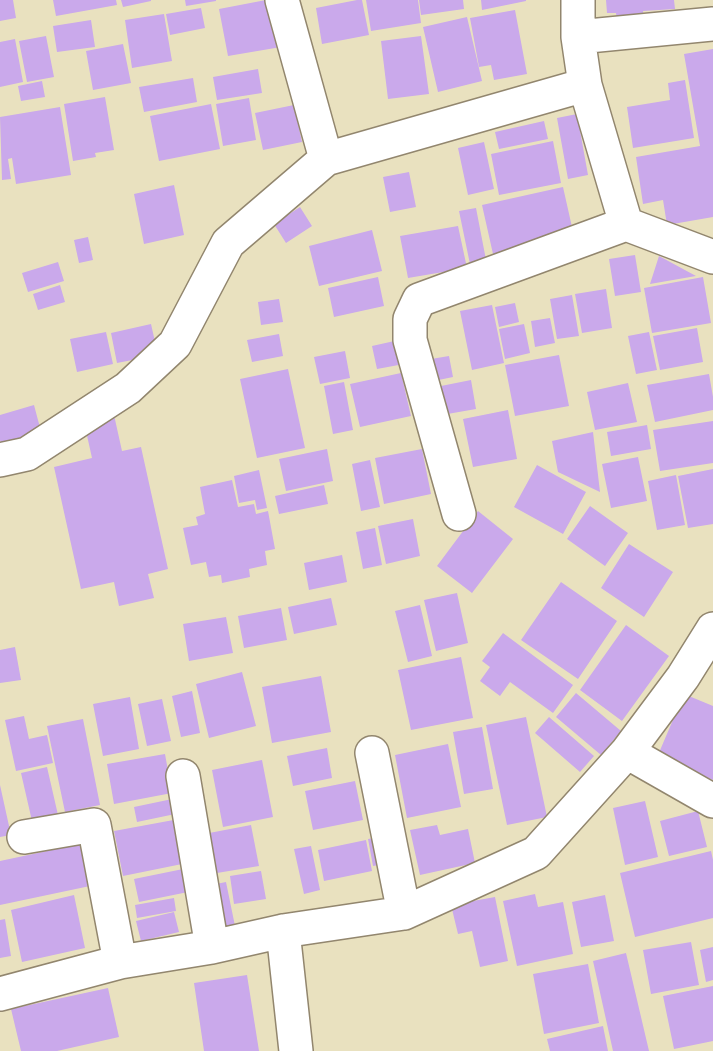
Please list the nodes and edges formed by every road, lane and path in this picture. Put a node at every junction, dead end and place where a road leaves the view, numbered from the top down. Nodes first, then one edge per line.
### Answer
1 (282, 0) edge
2 (578, 0) edge
3 (713, 24) edge
4 (578, 37) junction
5 (585, 85) junction
6 (326, 159) junction
7 (626, 224) junction
8 (713, 257) edge
9 (0, 460) edge
10 (459, 514) dead end
11 (713, 629) edge
12 (627, 752) junction
13 (372, 753) dead end
14 (183, 776) dead end
15 (713, 801) edge
16 (24, 837) dead end
17 (404, 914) junction
18 (283, 931) junction
19 (212, 947) junction
20 (120, 962) junction
21 (0, 994) edge
22 (296, 1051) edge

1 - 6 street
2 - 4 street
3 - 4 street
4 - 5 street
5 - 6 street
5 - 7 street
6 - 9 street
7 - 8 street
7 - 10 street
11 - 12 street
12 - 15 street
12 - 17 street
13 - 17 street
14 - 19 street
16 - 20 street
17 - 18 street
18 - 19 street
18 - 22 street
19 - 20 street
20 - 21 street

